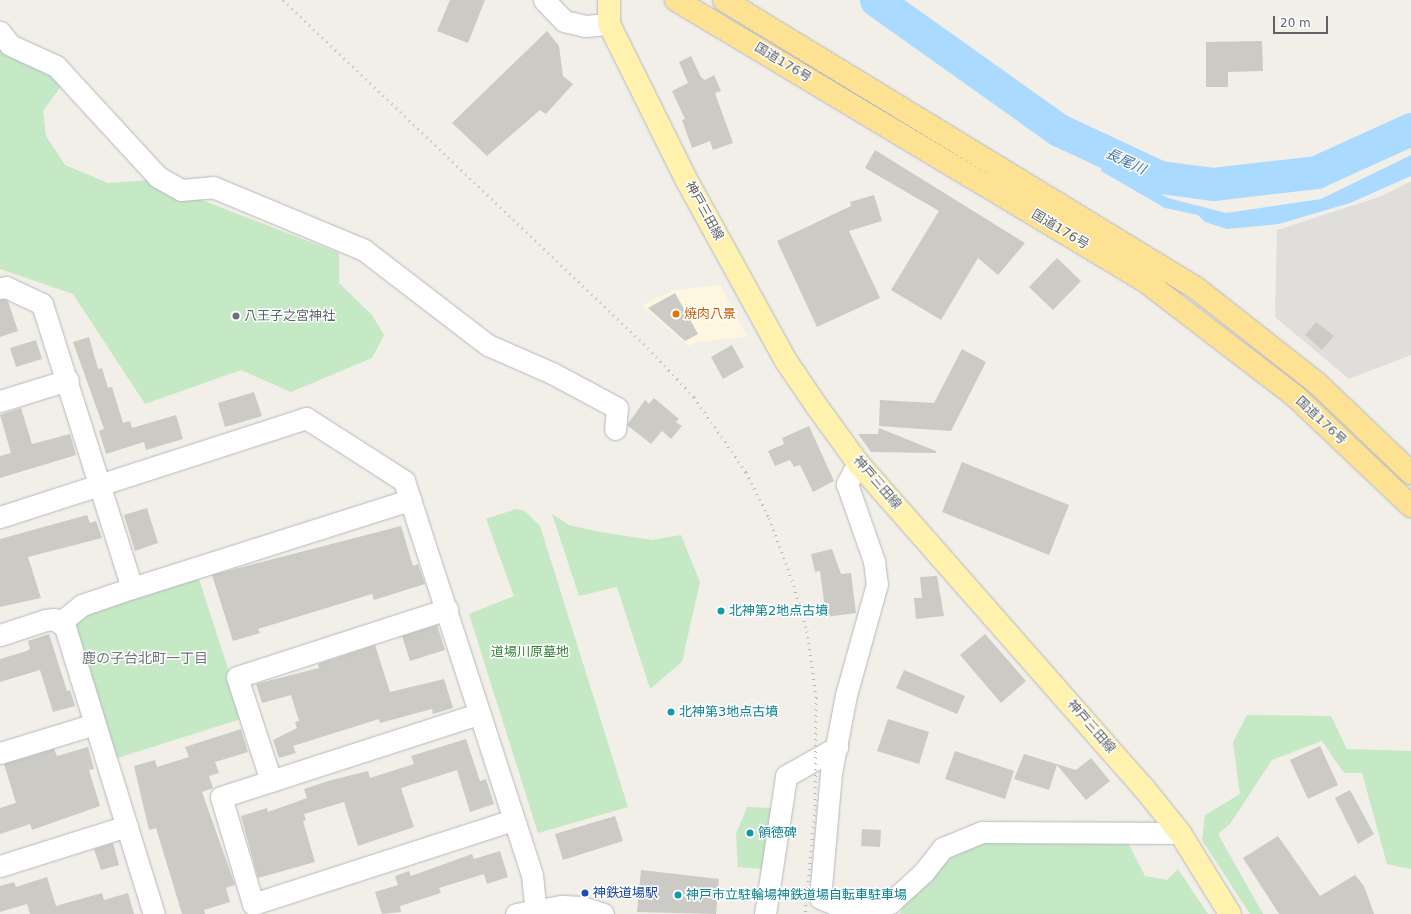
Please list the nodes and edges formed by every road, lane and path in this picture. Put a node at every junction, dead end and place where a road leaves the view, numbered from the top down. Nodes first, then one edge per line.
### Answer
1 (544, 0) edge
2 (609, 0) edge
3 (676, 0) edge
4 (724, 0) edge
5 (609, 24) junction
6 (0, 32) edge
7 (0, 288) edge
8 (68, 380) junction
9 (0, 401) edge
10 (615, 429) dead end
11 (858, 463) junction
12 (1411, 473) edge
13 (99, 486) junction
14 (410, 500) junction
15 (1411, 506) edge
16 (0, 517) edge
17 (132, 588) junction
18 (447, 609) junction
19 (61, 622) junction
20 (0, 635) edge
21 (478, 714) junction
22 (95, 724) junction
23 (837, 747) junction
24 (0, 753) edge
25 (271, 781) junction
26 (513, 820) junction
27 (127, 826) junction
28 (1180, 834) junction
29 (0, 866) edge
30 (890, 908) edge
31 (536, 913) edge
32 (154, 914) edge
33 (516, 914) edge
34 (603, 914) edge
35 (764, 914) edge
36 (1230, 914) edge

1 - 5 street
2 - 5 main road, 神戸三田線
3 - 15 highway, 国道176号
4 - 12 highway, 国道176号
5 - 11 main road, 神戸三田線
6 - 10 street
7 - 8 street
8 - 9 street
8 - 13 street
11 - 23 street
11 - 28 main road, 神戸三田線
13 - 14 street
13 - 16 street
13 - 17 street
14 - 17 street
14 - 18 street
17 - 19 street
18 - 21 street
18 - 25 street
19 - 20 street
19 - 22 street
21 - 25 street
21 - 26 street
22 - 24 street
22 - 27 street
23 - 30 street
23 - 35 street
25 - 26 street
26 - 31 street
27 - 29 street
27 - 32 street
28 - 30 street
28 - 36 main road, 神戸三田線
31 - 33 street
31 - 34 street

